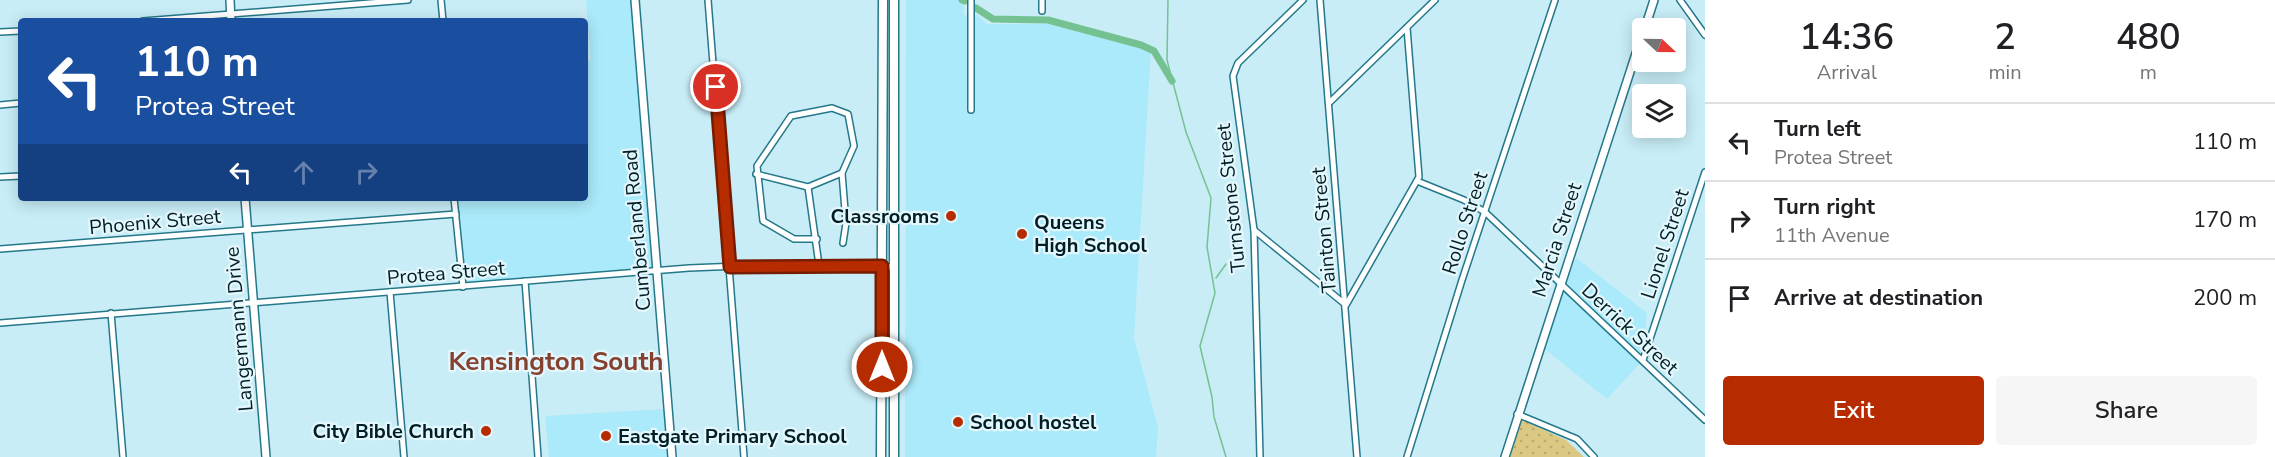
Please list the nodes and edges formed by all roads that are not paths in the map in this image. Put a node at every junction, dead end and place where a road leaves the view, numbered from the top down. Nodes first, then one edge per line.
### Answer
1 (230, 0) edge
2 (408, 0) edge
3 (441, 0) edge
4 (635, 0) edge
5 (708, 0) edge
6 (883, 0) edge
7 (894, 0) edge
8 (971, 0) edge
9 (1042, 0) edge
10 (1303, 0) edge
11 (1320, 0) edge
12 (1435, 0) edge
13 (1555, 0) edge
14 (1654, 0) edge
15 (1680, 0) edge
16 (1042, 11) dead end
17 (231, 18) edge
18 (442, 18) edge
19 (1648, 18) edge
20 (1407, 28) junction
21 (18, 31) edge
22 (0, 32) edge
23 (1705, 35) edge
24 (1632, 65) edge
25 (18, 103) edge
26 (1329, 104) junction
27 (0, 105) edge
28 (971, 110) dead end
29 (1705, 172) edge
30 (756, 174) junction
31 (842, 174) junction
32 (18, 176) edge
33 (0, 177) edge
34 (1417, 181) junction
35 (808, 187) junction
36 (245, 201) edge
37 (454, 201) edge
38 (1485, 212) junction
39 (456, 214) junction
40 (247, 229) junction
41 (1254, 230) junction
42 (817, 239) junction
43 (843, 243) dead end
44 (0, 249) edge
45 (819, 265) junction
46 (882, 266) junction
47 (730, 267) junction
48 (895, 267) junction
49 (658, 271) junction
50 (525, 281) junction
51 (1560, 284) junction
52 (464, 287) junction
53 (390, 292) junction
54 (253, 303) junction
55 (1346, 305) junction
56 (111, 313) junction
57 (0, 323) edge
58 (1643, 360) junction
59 (1517, 414) junction
60 (1705, 420) edge
61 (123, 457) edge
62 (266, 457) edge
63 (404, 457) edge
64 (538, 457) edge
65 (672, 457) edge
66 (744, 457) edge
67 (881, 457) edge
68 (894, 457) edge
69 (1260, 457) edge
70 (1357, 457) edge
71 (1407, 457) edge
72 (1505, 457) edge
73 (1594, 457) edge

1 - 17 main road
2 - 17 street
3 - 18 street
4 - 49 main road, Cumberland Road
5 - 47 street
6 - 46 main road
7 - 48 main road
8 - 28 street
9 - 16 street
10 - 41 street, Turnstone Street
11 - 26 street, Tainton Street
12 - 20 street
13 - 38 street, Rollo Street
14 - 19 main road
15 - 23 street
20 - 26 street
20 - 34 street
21 - 22 street
24 - 51 main road, Marcia Street
25 - 27 street
26 - 55 street, Tainton Street
29 - 58 street, Lionel Street
30 - 31 street
30 - 35 street
30 - 42 street
31 - 35 street
31 - 43 street
32 - 33 street
34 - 38 street, Derrick Street
34 - 55 street
35 - 42 street
36 - 40 main road, Langermann Drive
37 - 39 street
38 - 51 street, Derrick Street
38 - 71 street, Rollo Street
39 - 40 street, Phoenix Street
39 - 52 street
40 - 44 street, Phoenix Street
40 - 54 main road, Langermann Drive
41 - 55 street
41 - 69 street, Turnstone Street
42 - 45 street
45 - 46 street, Protea Street
45 - 47 street, Protea Street
46 - 48 street, Protea Street
46 - 67 main road
47 - 49 street, Protea Street
47 - 66 street
48 - 68 main road
49 - 50 street, Protea Street
49 - 65 main road, Cumberland Road
50 - 52 street, Protea Street
50 - 64 street
51 - 58 street, Derrick Street
51 - 59 main road, Marcia Street
52 - 53 street, Protea Street
53 - 54 street, Protea Street
53 - 63 street
54 - 56 street, Protea Street
54 - 62 main road, Langermann Drive
55 - 70 street, Tainton Street
56 - 57 street, Protea Street
56 - 61 street
58 - 60 street, Derrick Street
59 - 72 main road, Marcia Street
59 - 73 street

